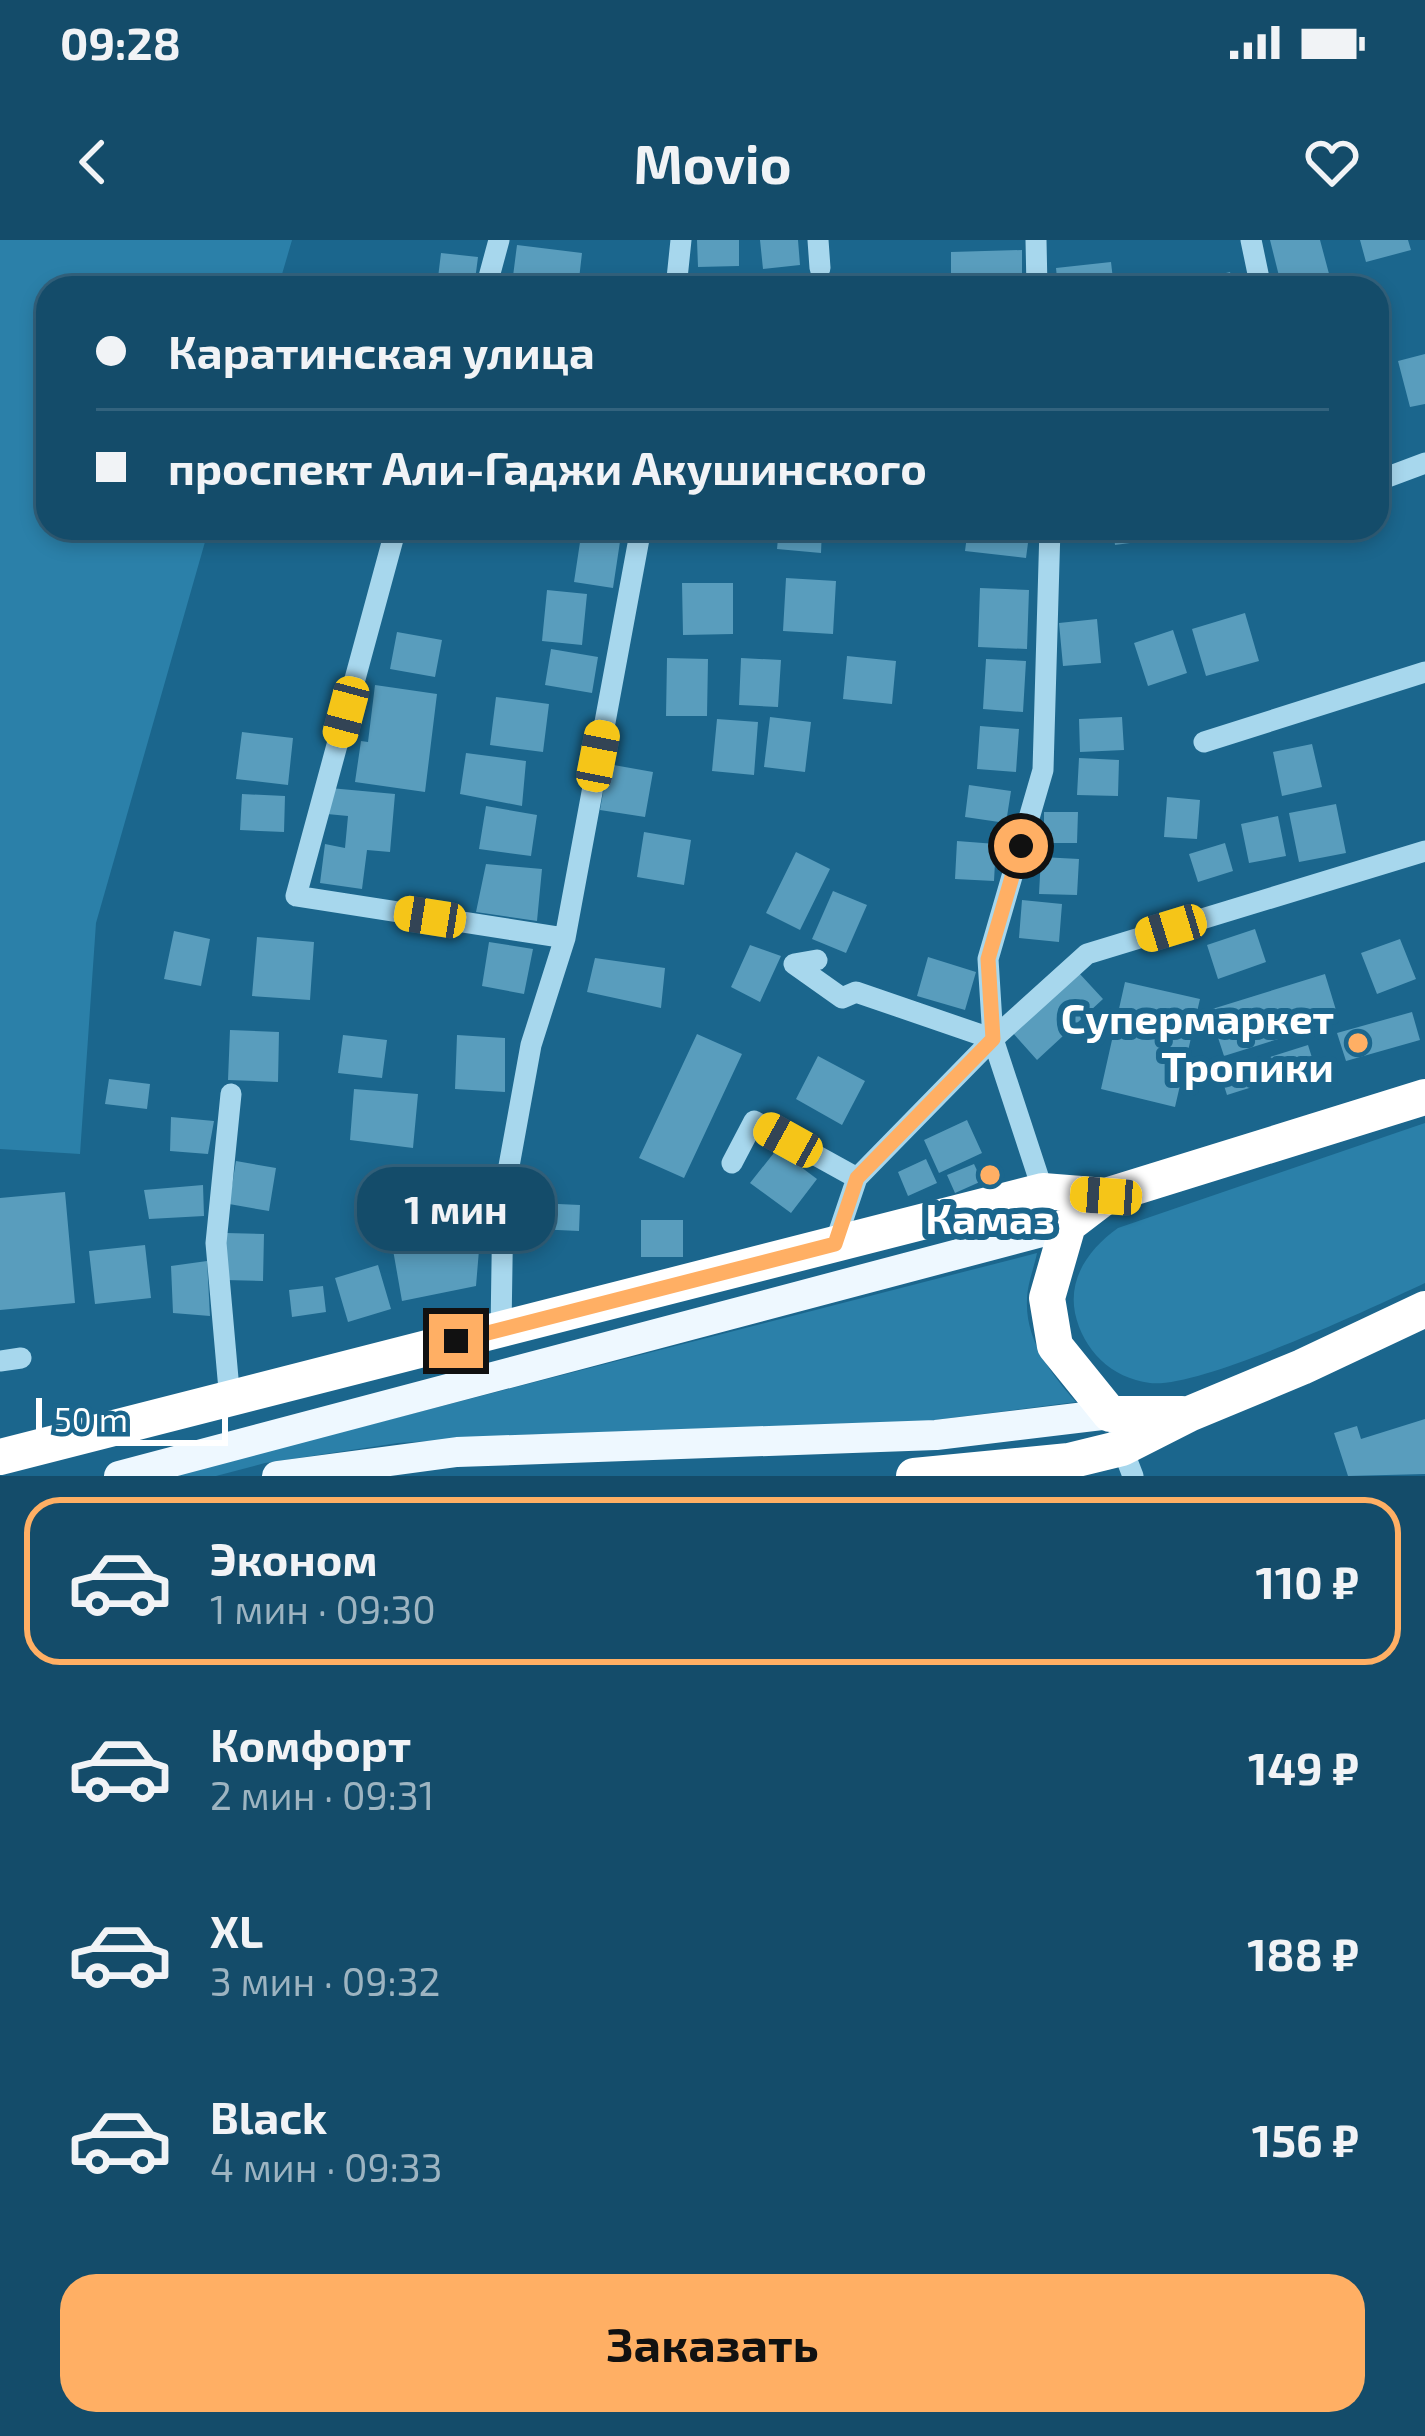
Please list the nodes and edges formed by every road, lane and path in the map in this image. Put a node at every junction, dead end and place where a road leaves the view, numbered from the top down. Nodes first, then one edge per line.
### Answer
1 (499, 240) edge
2 (680, 240) edge
3 (818, 240) edge
4 (1036, 240) edge
5 (1251, 240) edge
6 (820, 268) dead end
7 (490, 276) edge
8 (677, 276) edge
9 (1037, 276) edge
10 (1258, 276) edge
11 (1425, 463) edge
12 (1389, 476) edge
13 (393, 540) edge
14 (638, 540) edge
15 (1050, 540) edge
16 (1425, 672) edge
17 (1204, 742) dead end
18 (1425, 851) edge
19 (565, 938) junction
20 (818, 960) dead end
21 (993, 1039) junction
22 (231, 1094) dead end
23 (1425, 1097) edge
24 (732, 1162) dead end
25 (857, 1178) junction
26 (1042, 1191) junction
27 (1106, 1196) junction
28 (1068, 1225) junction
29 (835, 1244) junction
30 (1425, 1309) edge
31 (501, 1329) junction
32 (230, 1401) junction
33 (1122, 1446) edge
34 (0, 1456) edge
35 (119, 1476) edge
36 (277, 1476) edge
37 (914, 1476) edge

1 - 7 street
2 - 8 street
3 - 6 street
4 - 9 street
5 - 10 street
11 - 12 street
13 - 19 street
14 - 19 street
15 - 21 street
16 - 17 street
18 - 21 street
19 - 31 street
20 - 21 street
21 - 25 street
21 - 26 street
22 - 32 street
23 - 27 highway
24 - 25 street
25 - 29 street
26 - 27 highway
26 - 29 highway
27 - 28 highway
28 - 33 highway
28 - 35 main road
29 - 31 highway
30 - 33 highway
31 - 32 highway
32 - 34 highway
33 - 36 main road
33 - 37 highway

